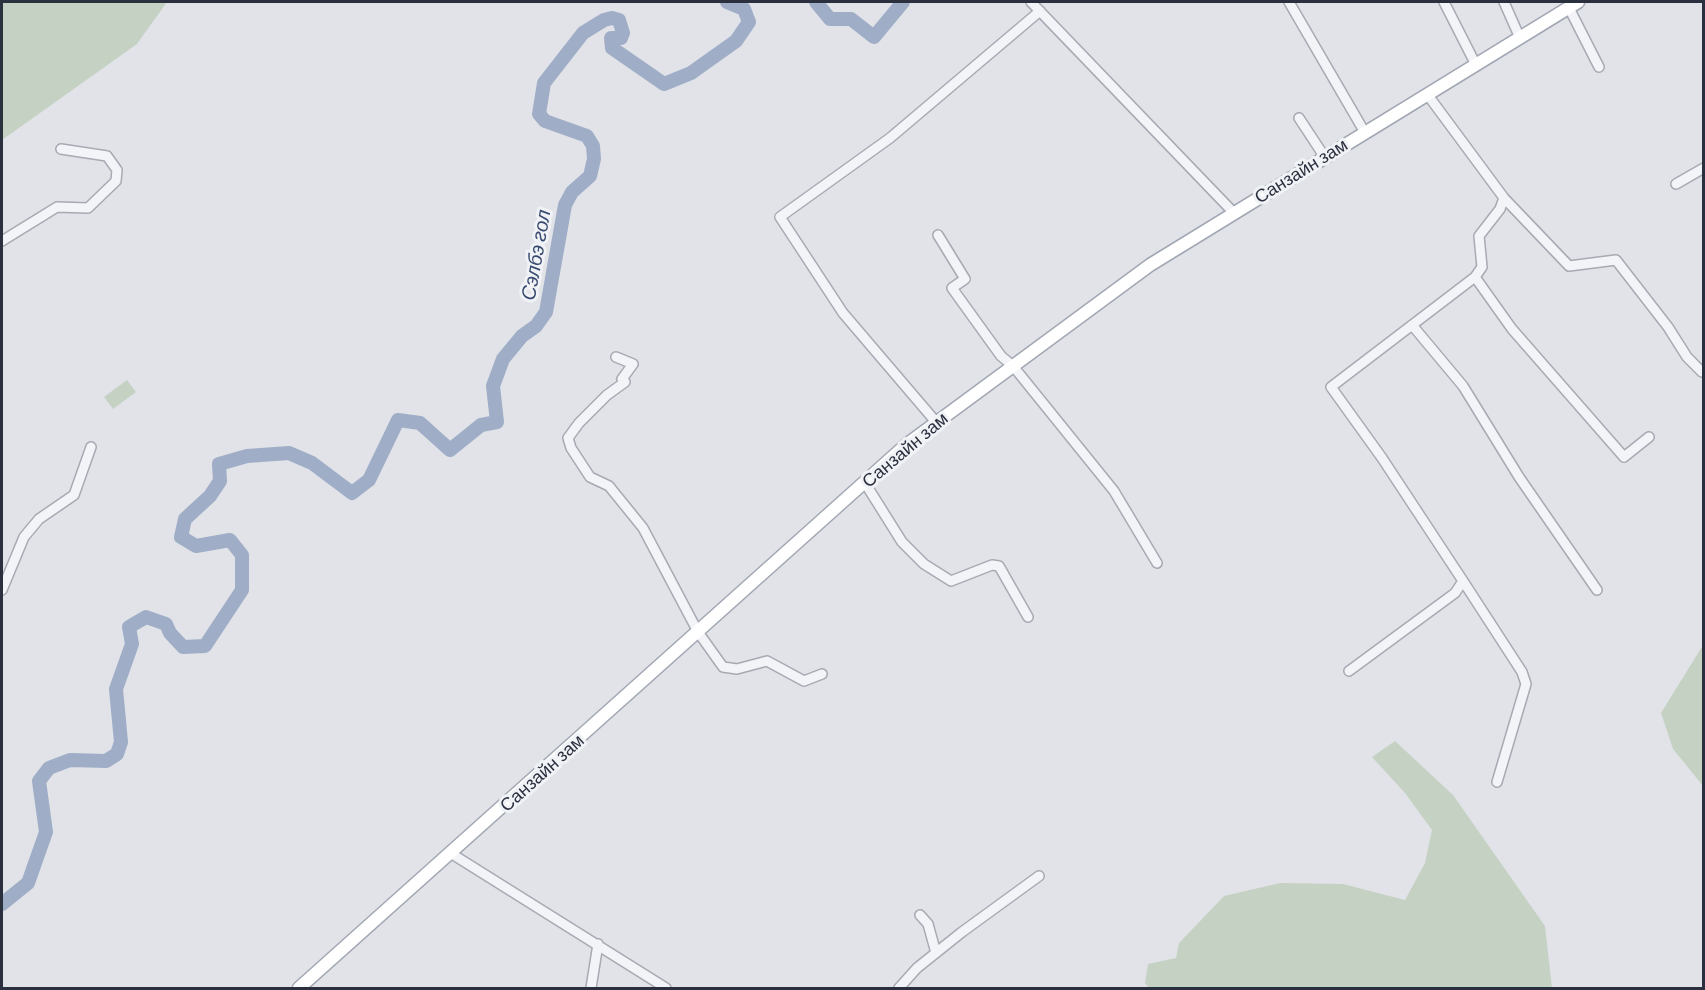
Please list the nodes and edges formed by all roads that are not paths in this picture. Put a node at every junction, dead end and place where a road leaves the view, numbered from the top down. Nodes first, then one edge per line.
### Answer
1 (1031, 2) edge
2 (1289, 2) edge
3 (1444, 2) edge
4 (1504, 2) edge
5 (1574, 5) edge
6 (1040, 11) junction
7 (1520, 38) junction
8 (1476, 65) junction
9 (1599, 67) dead end
10 (1428, 94) junction
11 (1299, 118) dead end
12 (1364, 131) junction
13 (61, 149) dead end
14 (1324, 156) junction
15 (1704, 168) edge
16 (1677, 184) dead end
17 (1504, 198) junction
18 (1234, 213) junction
19 (938, 235) dead end
20 (2, 241) edge
21 (1475, 277) junction
22 (1412, 325) junction
23 (616, 357) dead end
24 (1013, 366) junction
25 (1702, 372) dead end
26 (936, 422) junction
27 (1649, 437) dead end
28 (91, 447) dead end
29 (865, 483) junction
30 (1157, 563) dead end
31 (1463, 581) junction
32 (2, 590) edge
33 (1597, 590) dead end
34 (1028, 617) dead end
35 (698, 632) junction
36 (1349, 671) dead end
37 (822, 674) dead end
38 (1497, 782) dead end
39 (452, 854) junction
40 (1039, 876) dead end
41 (920, 915) dead end
42 (598, 944) junction
43 (936, 953) junction
44 (299, 988) edge
45 (591, 988) edge
46 (666, 988) edge
47 (899, 988) edge

1 - 6 street
2 - 12 street
3 - 8 street
4 - 7 street
5 - 7 main road, Санзайн зам
5 - 9 street
6 - 18 street
6 - 26 street
7 - 8 main road, Санзайн зам
8 - 10 main road, Санзайн зам
10 - 12 main road, Санзайн зам
10 - 17 street
11 - 14 street
12 - 14 main road, Санзайн зам
13 - 20 street
14 - 18 main road, Санзайн зам
15 - 16 street
17 - 21 street
17 - 25 street
18 - 24 main road, Санзайн зам
19 - 24 street
21 - 22 street
21 - 27 street
22 - 31 street
22 - 33 street
23 - 35 street
24 - 26 main road, Санзайн зам
24 - 30 street
26 - 29 main road, Санзайн зам
28 - 32 street
29 - 34 street
29 - 35 main road, Санзайн зам
31 - 36 street
31 - 38 street
35 - 37 street
35 - 39 main road, Санзайн зам
39 - 42 street
39 - 44 main road, Санзайн зам
40 - 43 street
41 - 43 street
42 - 45 street
42 - 46 street
43 - 47 street

